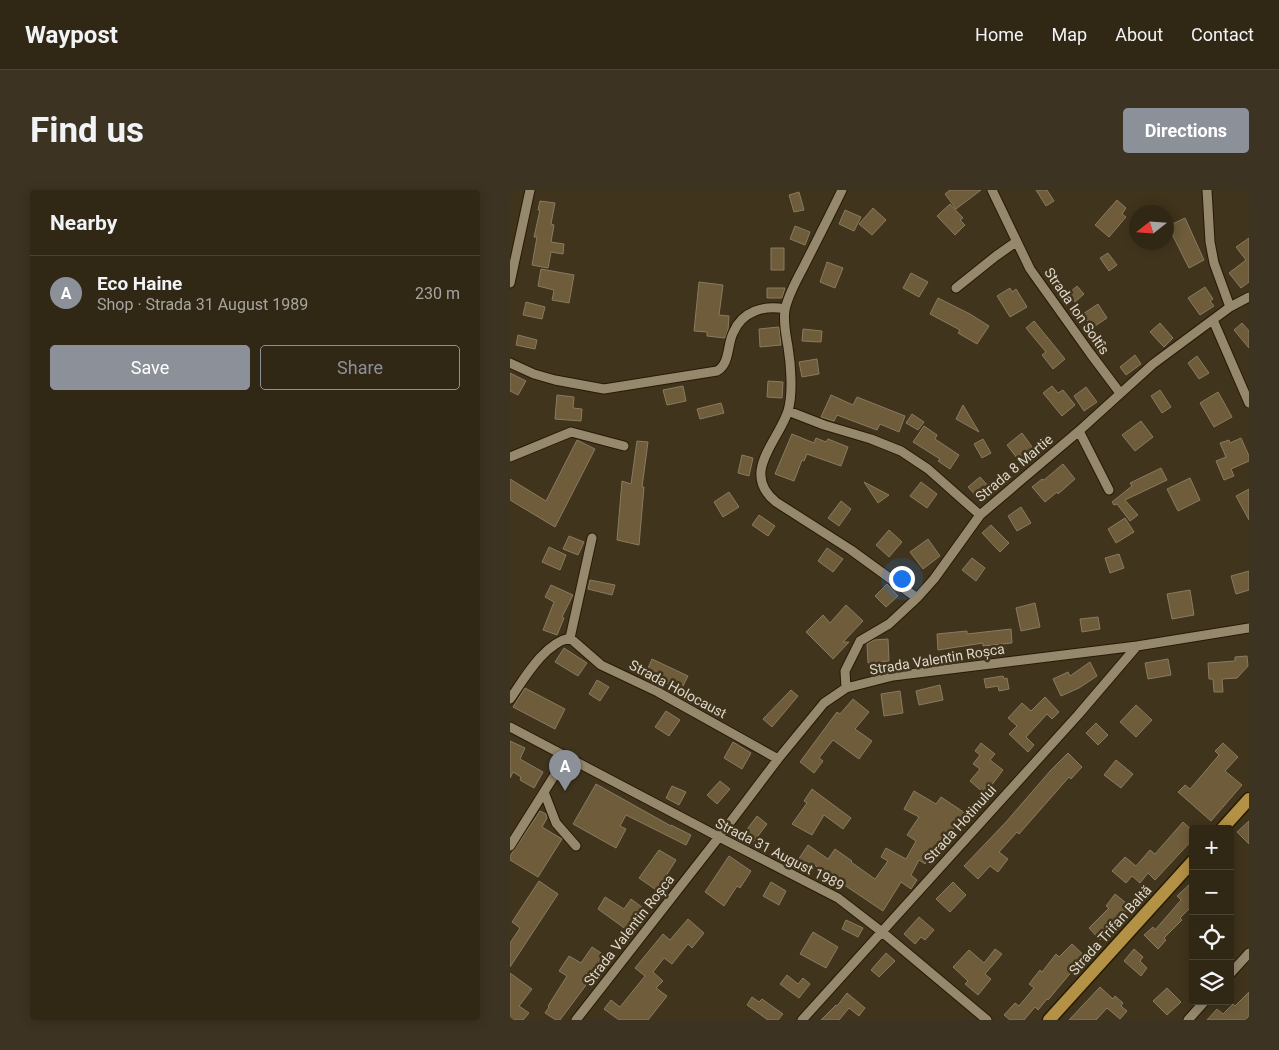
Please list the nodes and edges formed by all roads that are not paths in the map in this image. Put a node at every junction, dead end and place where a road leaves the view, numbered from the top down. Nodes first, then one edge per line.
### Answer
1 (530, 190) edge
2 (842, 190) edge
3 (992, 190) edge
4 (1206, 190) edge
5 (1016, 242) junction
6 (510, 283) edge
7 (956, 288) dead end
8 (1249, 296) edge
9 (1230, 308) junction
10 (785, 309) junction
11 (1213, 320) junction
12 (510, 363) edge
13 (1120, 393) junction
14 (1249, 403) edge
15 (788, 411) junction
16 (1080, 431) junction
17 (624, 446) dead end
18 (510, 457) edge
19 (1110, 490) dead end
20 (980, 515) junction
21 (592, 538) dead end
22 (917, 598) junction
23 (1249, 628) edge
24 (570, 638) junction
25 (1137, 646) junction
26 (846, 688) junction
27 (510, 699) edge
28 (510, 727) edge
29 (566, 757) junction
30 (778, 759) junction
31 (544, 792) junction
32 (1249, 800) edge
33 (1226, 825) edge
34 (718, 838) junction
35 (510, 846) edge
36 (576, 846) dead end
37 (1189, 865) edge
38 (882, 932) junction
39 (1249, 953) edge
40 (1234, 970) edge
41 (1201, 1005) edge
42 (576, 1020) edge
43 (802, 1020) edge
44 (987, 1020) edge
45 (1049, 1020) edge
46 (1188, 1020) edge

1 - 6 street
2 - 10 street
3 - 5 street, Strada Ion Soltîs
4 - 9 street
5 - 7 street
5 - 13 street, Strada Ion Soltîs
8 - 9 street, Strada 8 Martie
9 - 11 street, Strada 8 Martie
10 - 12 street
10 - 15 street
11 - 13 street, Strada 8 Martie
11 - 14 street
13 - 16 street, Strada 8 Martie
15 - 20 street
15 - 22 street
16 - 19 street
16 - 20 street, Strada 8 Martie
17 - 18 street
20 - 22 street, Strada 8 Martie
21 - 24 street
22 - 26 street, Strada 8 Martie
23 - 25 street, Strada Valentin Roșca
24 - 27 street
24 - 30 street, Strada Holocaust
25 - 26 street, Strada Valentin Roșca
25 - 38 street, Strada Hotinului
26 - 30 street, Strada Valentin Roșca
28 - 29 street, Strada 31 August 1989
29 - 31 street
29 - 34 street, Strada 31 August 1989
30 - 34 street, Strada Valentin Roșca
31 - 35 street
31 - 36 street
32 - 33 main road
34 - 38 street, Strada 31 August 1989
34 - 42 street, Strada Valentin Roșca
37 - 45 main road, Strada Trifan Baltă
38 - 43 street, Strada Hotinului
38 - 44 street, Strada 31 August 1989
39 - 40 street
41 - 46 street

